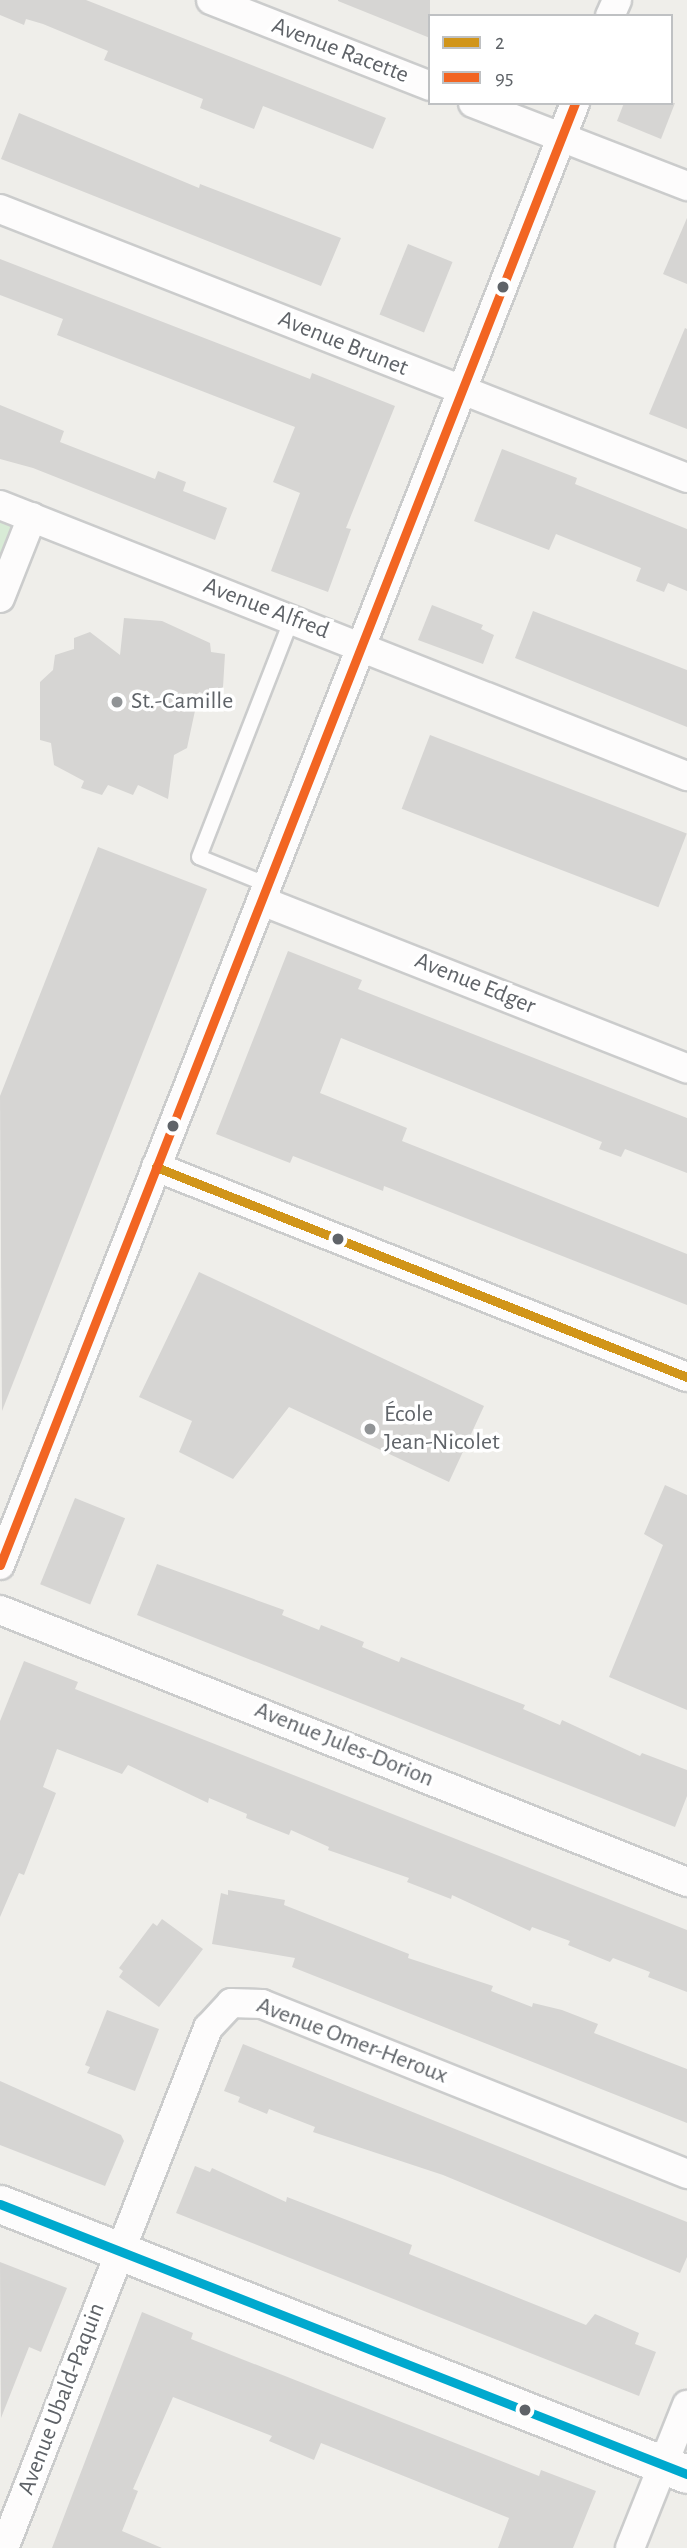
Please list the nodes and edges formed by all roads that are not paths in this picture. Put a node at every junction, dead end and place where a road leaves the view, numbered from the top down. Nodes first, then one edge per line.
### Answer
1 (211, 0) edge
2 (428, 85) edge
3 (479, 105) edge
4 (574, 105) edge
5 (561, 138) junction
6 (687, 186) edge
7 (0, 209) edge
8 (463, 391) junction
9 (687, 478) edge
10 (0, 505) edge
11 (32, 517) junction
12 (0, 598) edge
13 (292, 619) junction
14 (362, 646) junction
15 (687, 776) edge
16 (265, 893) junction
17 (687, 1068) edge
18 (156, 1167) junction
19 (687, 1377) edge
20 (0, 1565) edge
21 (0, 1609) edge
22 (687, 1882) edge
23 (687, 2174) edge
24 (0, 2204) edge
25 (120, 2251) junction
26 (687, 2405) edge
27 (675, 2469) edge
28 (4, 2548) edge
29 (630, 2548) edge

1 - 2 street, Avenue Racette
3 - 5 street
4 - 5 street
5 - 6 street
5 - 8 street
7 - 8 street, Avenue Brunet
8 - 9 street, Avenue Brunet
8 - 14 street
10 - 11 street, Avenue Alfred
11 - 12 street
11 - 13 street, Avenue Alfred
13 - 14 street, Avenue Alfred
13 - 16 lane
14 - 15 street, Avenue Alfred
14 - 16 street
16 - 17 street, Avenue Edger
16 - 18 street
18 - 19 street
18 - 20 street
21 - 22 street, Avenue Jules-Dorion
23 - 25 street, Avenue Omer-Heroux
24 - 25 street
25 - 27 street
25 - 28 street, Avenue Ubald-Paquin
26 - 27 street
27 - 29 street

